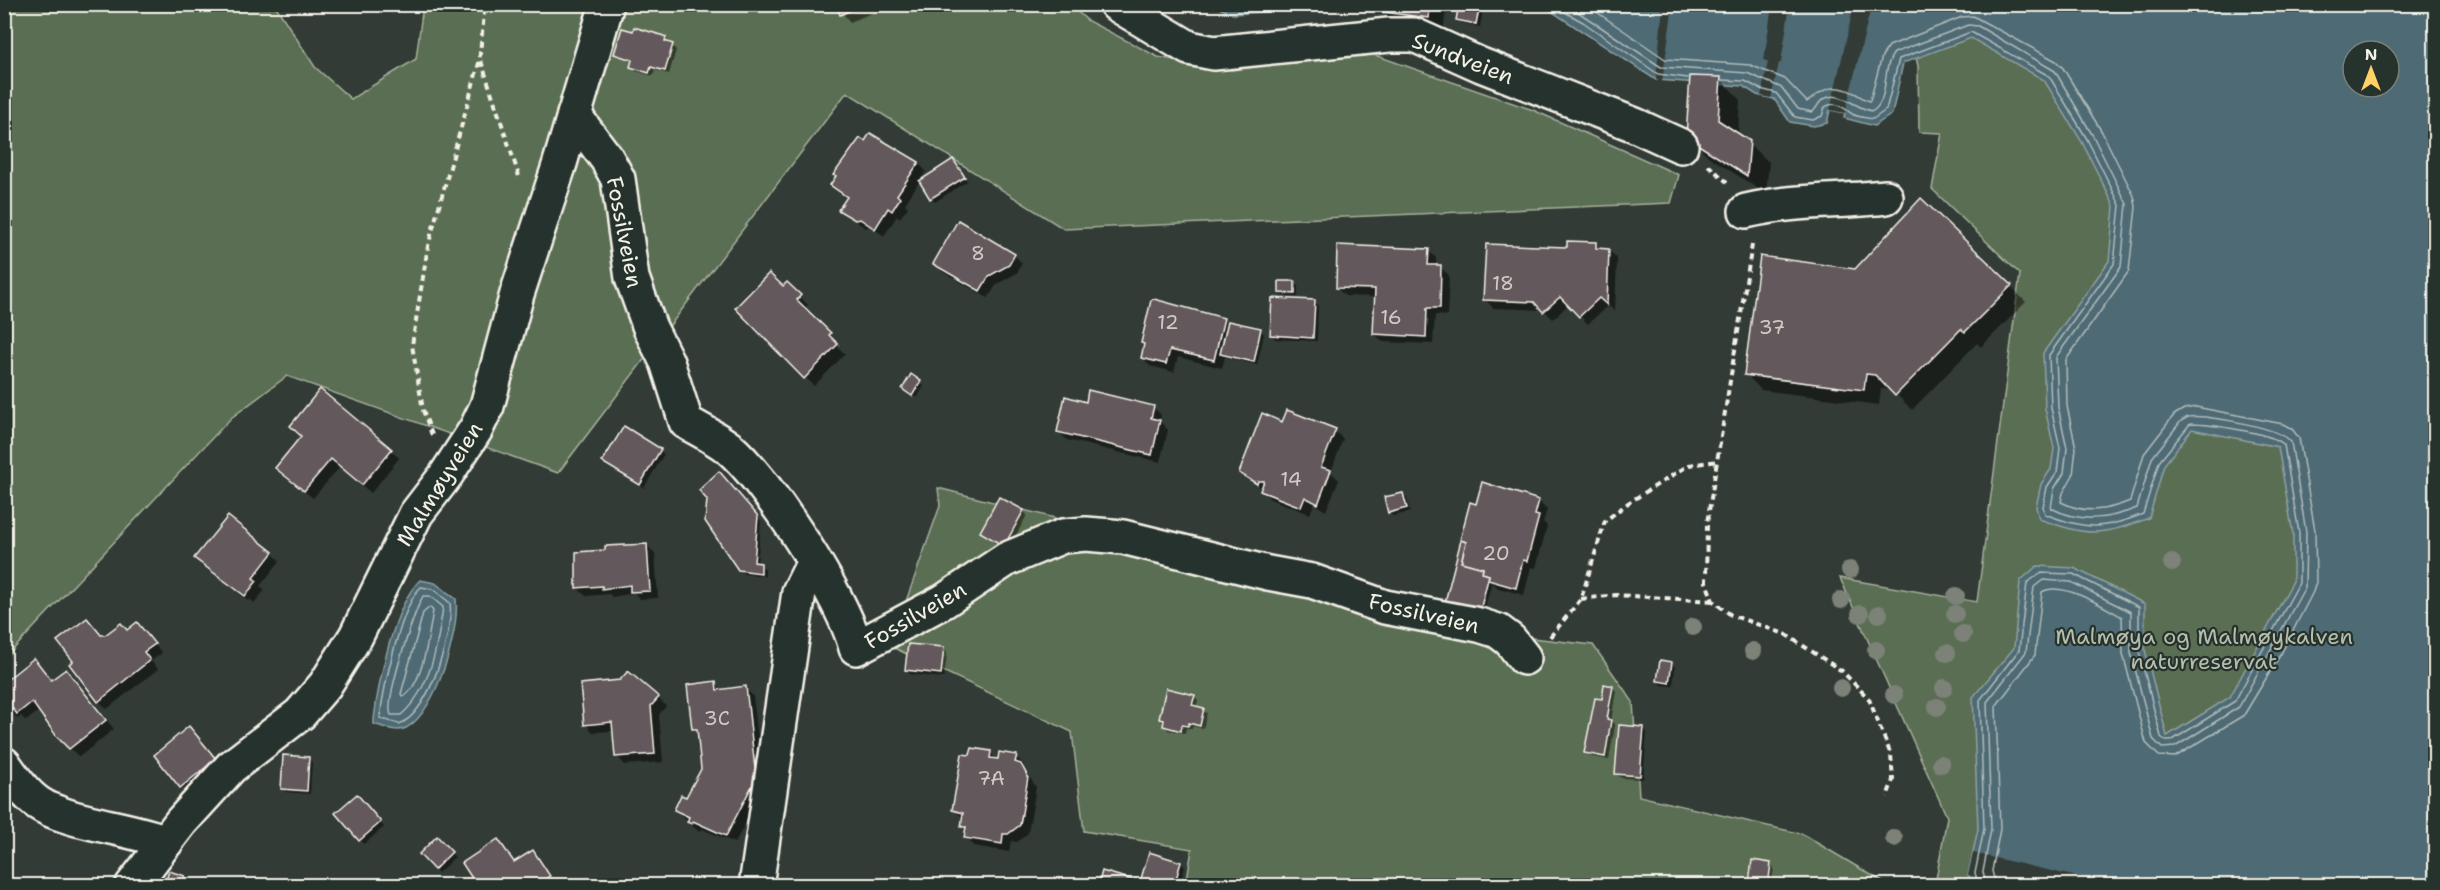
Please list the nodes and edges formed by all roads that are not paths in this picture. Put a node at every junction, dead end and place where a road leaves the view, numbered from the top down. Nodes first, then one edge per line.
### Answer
1 (608, 4) edge
2 (1116, 4) edge
3 (574, 115) junction
4 (1681, 147) road end
5 (1886, 197) dead end
6 (1746, 212) road end
7 (814, 562) junction
8 (1524, 658) road end
9 (4, 764) edge
10 (166, 842) junction
11 (132, 885) edge
12 (756, 885) edge

1 - 3 street, Malmøyveien
2 - 4 street, Sundveien
3 - 7 street, Fossilveien
3 - 10 street, Malmøyveien
5 - 6 street
7 - 8 street, Fossilveien
7 - 12 street
9 - 10 street
10 - 11 street, Malmøyveien

